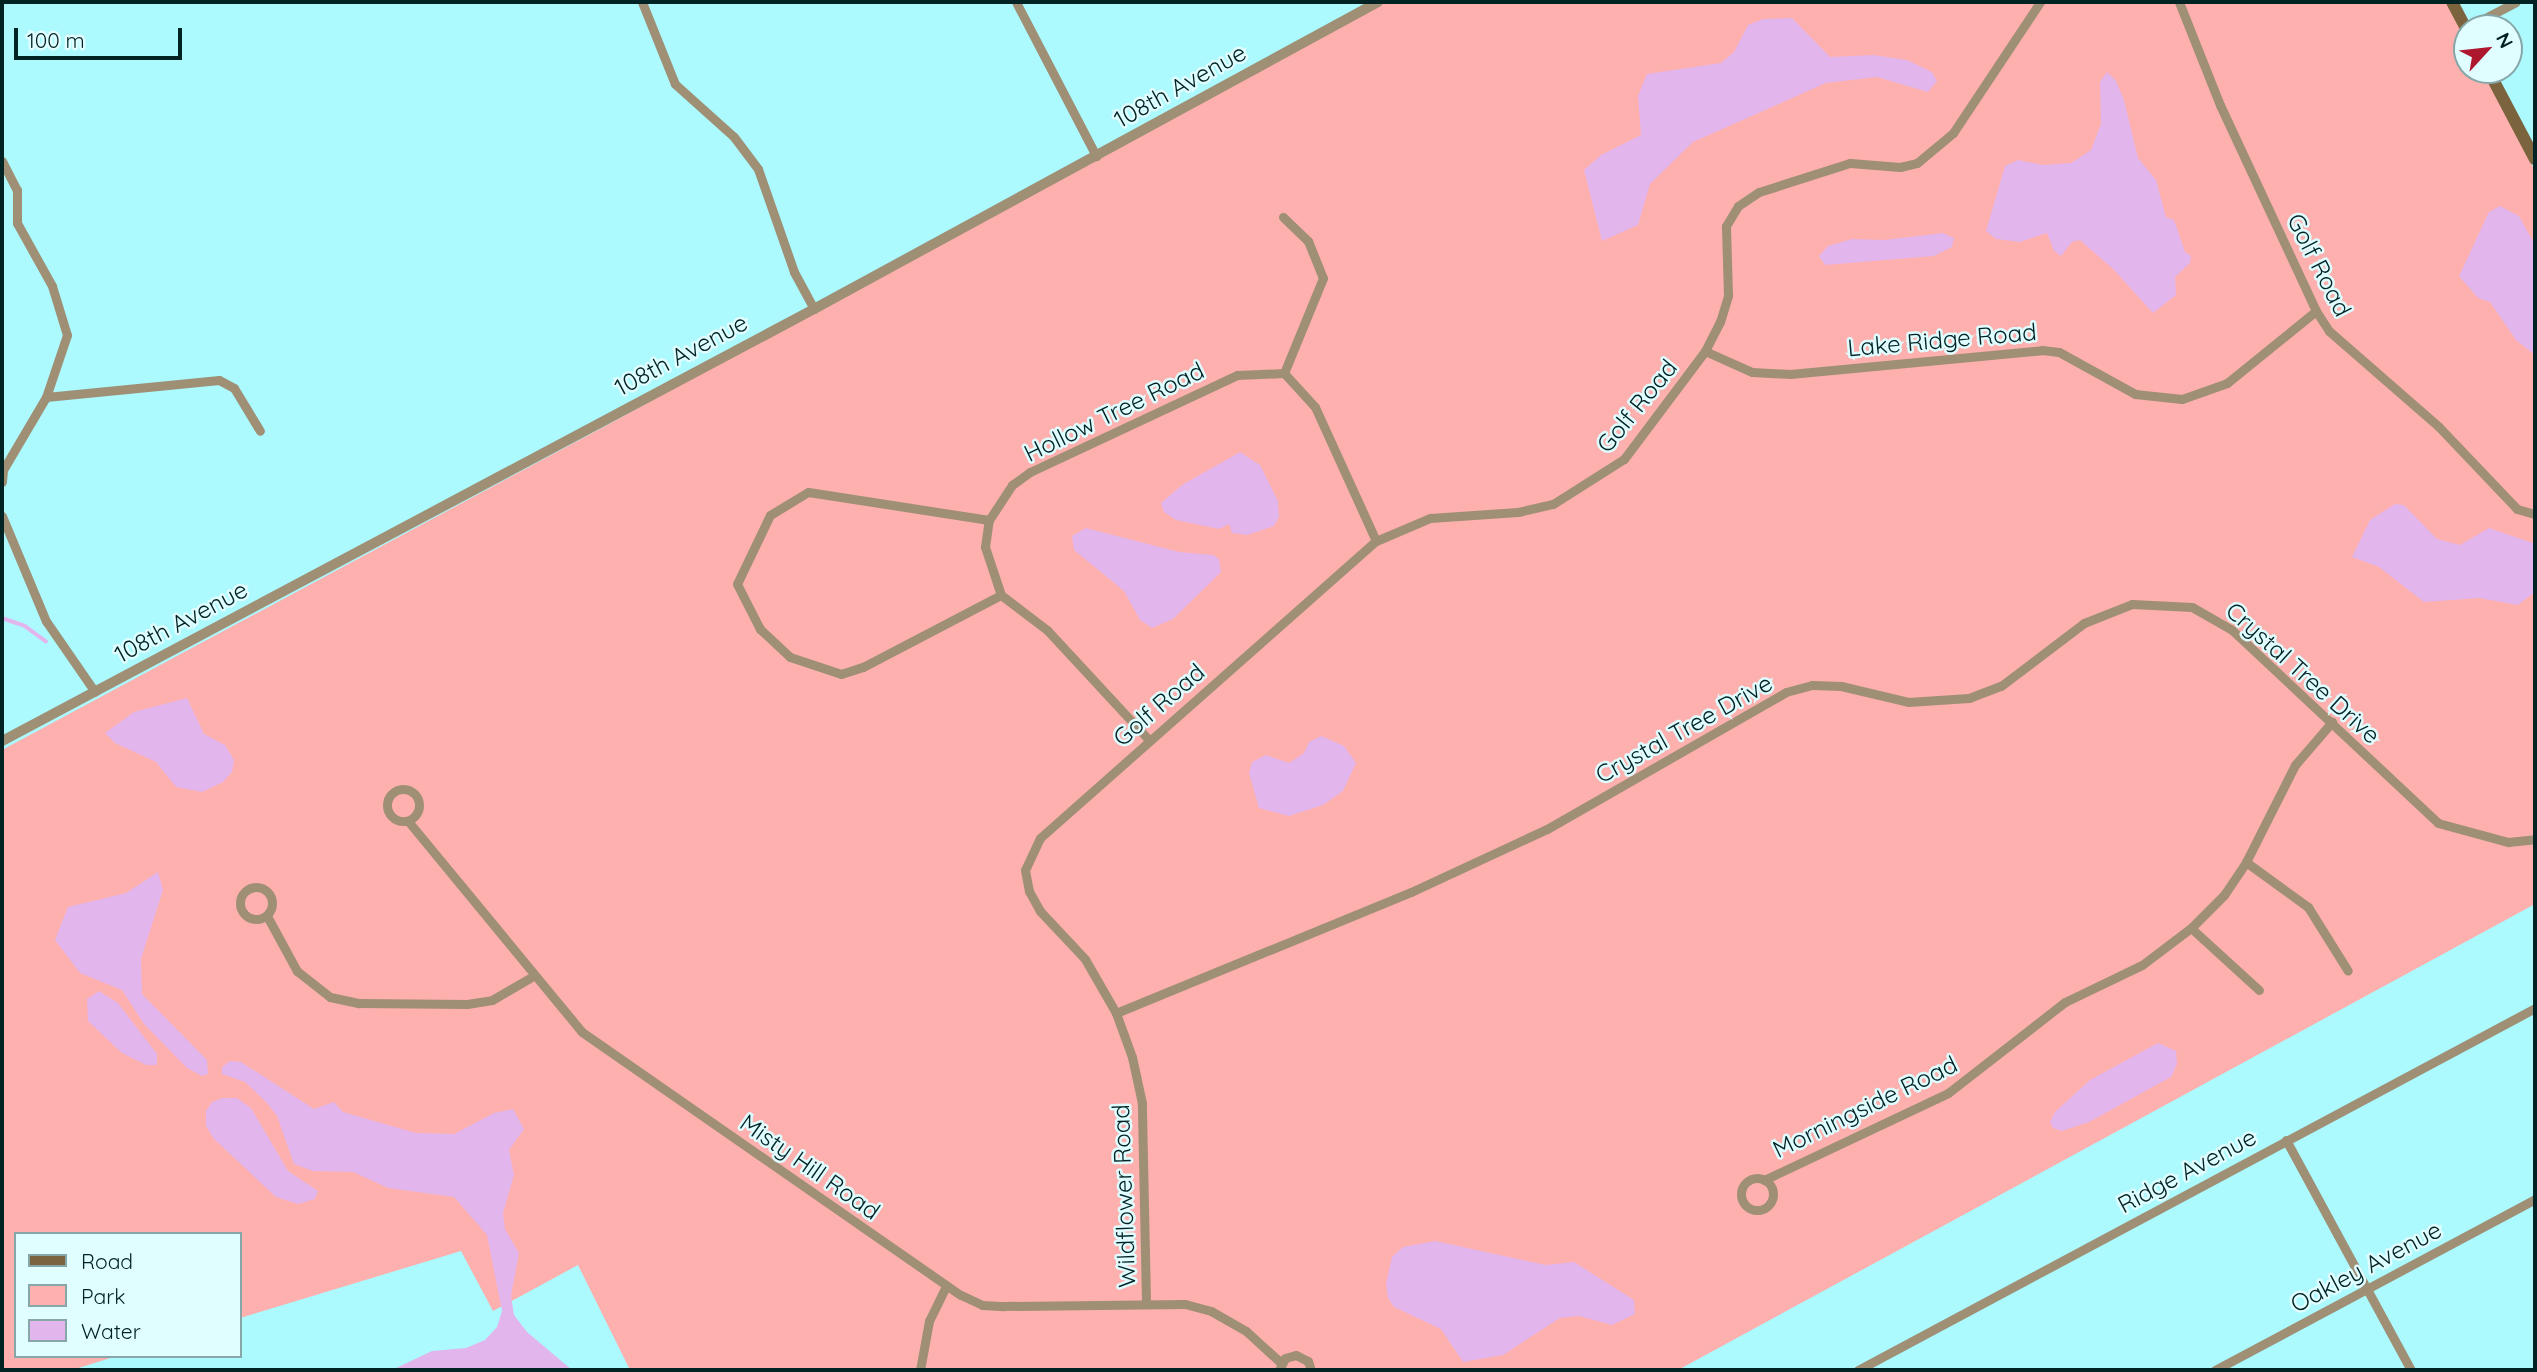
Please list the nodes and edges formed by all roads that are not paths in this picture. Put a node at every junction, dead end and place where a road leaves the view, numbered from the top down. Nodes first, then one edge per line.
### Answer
1 (642, 2) edge
2 (1016, 2) edge
3 (1378, 2) edge
4 (2040, 2) edge
5 (2179, 2) edge
6 (2516, 2) edge
7 (2494, 14) edge
8 (2495, 84) edge
9 (1096, 156) junction
10 (2535, 159) edge
11 (2, 161) edge
12 (1283, 217) dead end
13 (814, 309) junction
14 (2316, 312) junction
15 (1705, 351) junction
16 (1284, 373) junction
17 (46, 397) junction
18 (260, 430) dead end
19 (2, 482) edge
20 (2535, 514) edge
21 (2, 516) edge
22 (989, 520) junction
23 (1376, 541) junction
24 (1001, 595) junction
25 (95, 692) junction
26 (2332, 722) junction
27 (1149, 740) junction
28 (2, 741) edge
29 (408, 821) dead end
30 (2535, 839) edge
31 (2246, 862) junction
32 (1025, 870) joint
33 (267, 916) dead end
34 (2191, 928) junction
35 (2348, 971) dead end
36 (533, 976) junction
37 (2259, 990) dead end
38 (2535, 1008) edge
39 (1116, 1013) junction
40 (2286, 1140) junction
41 (1764, 1180) dead end
42 (2535, 1199) edge
43 (946, 1286) junction
44 (2367, 1288) junction
45 (1146, 1302) junction
46 (1280, 1367) edge
47 (920, 1370) edge
48 (1311, 1370) edge
49 (1858, 1370) edge
50 (2215, 1370) edge
51 (2411, 1370) edge

1 - 13 street
2 - 9 street
3 - 9 street, 108th Avenue
4 - 15 street, Golf Road
5 - 14 street, Golf Road
6 - 7 street
8 - 10 main road
9 - 13 street, 108th Avenue
11 - 17 street
12 - 16 street
13 - 25 street, 108th Avenue
14 - 15 street, Lake Ridge Road
14 - 20 street, Golf Road
15 - 23 street, Golf Road
16 - 22 street, Hollow Tree Road
16 - 23 street
17 - 18 street
17 - 19 street
21 - 25 street
22 - 24 street
22 - 24 street
23 - 27 street, Golf Road
24 - 27 street
25 - 28 street, 108th Avenue
26 - 30 street, Crystal Tree Drive
26 - 31 street, Morningside Road
26 - 39 street, Crystal Tree Drive
27 - 32 street, Golf Road
29 - 36 street, Misty Hill Road
31 - 34 street, Morningside Road
31 - 35 street
32 - 39 street, Wildflower Road
33 - 36 street
34 - 37 street
34 - 41 street, Morningside Road
36 - 43 street, Misty Hill Road
38 - 40 street, Ridge Avenue
39 - 45 street, Wildflower Road
40 - 44 street
40 - 49 street, Ridge Avenue
42 - 44 street, Oakley Avenue
43 - 45 street, Misty Hill Road
43 - 47 street
44 - 50 street, Oakley Avenue
44 - 51 street
45 - 46 street, Misty Hill Road
46 - 48 street, Misty Hill Road

